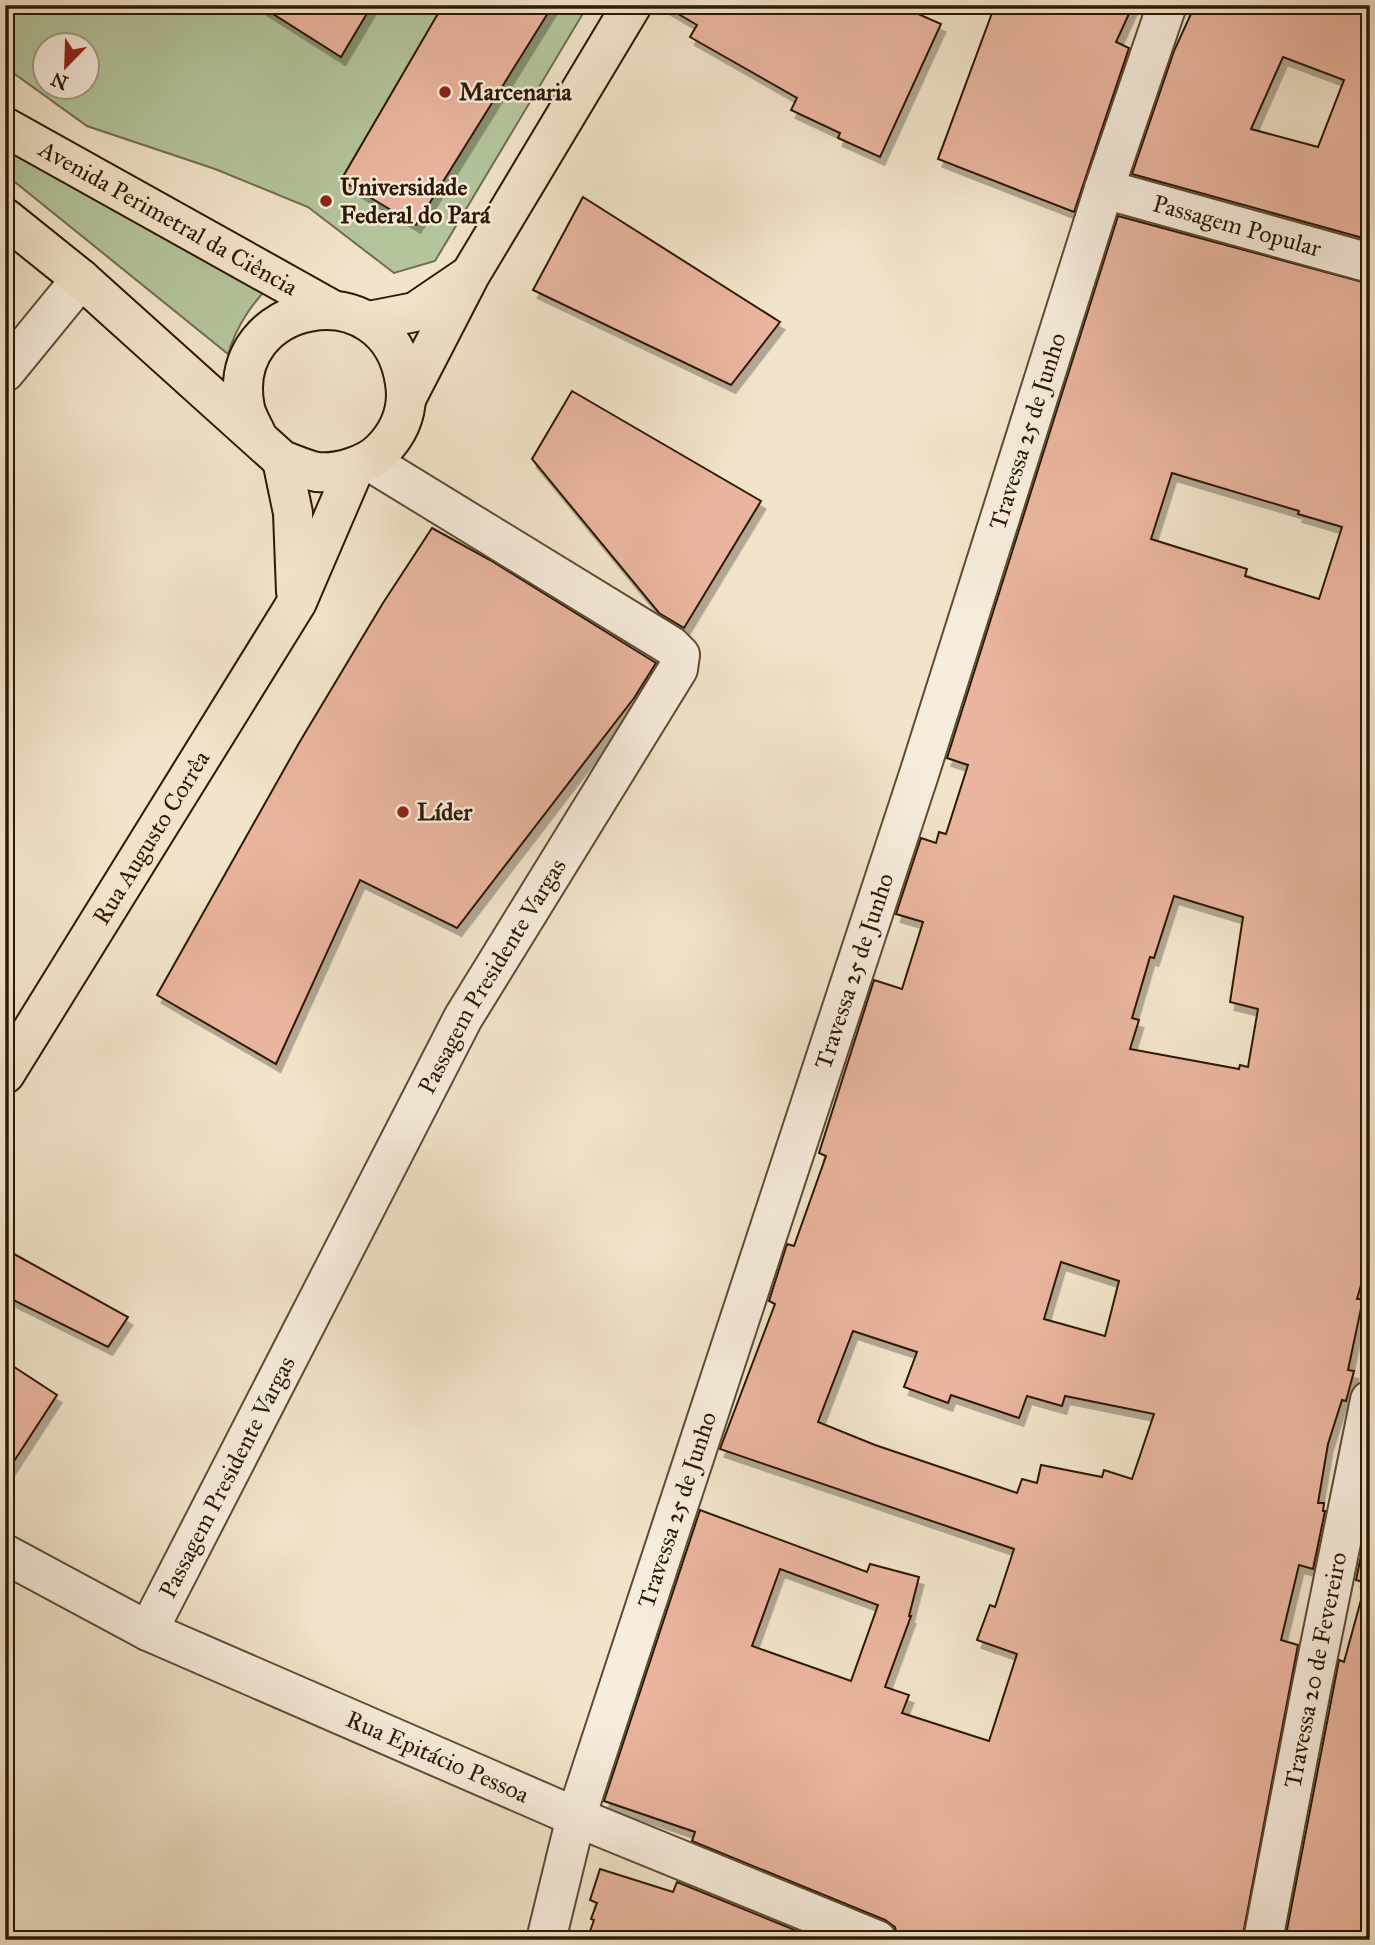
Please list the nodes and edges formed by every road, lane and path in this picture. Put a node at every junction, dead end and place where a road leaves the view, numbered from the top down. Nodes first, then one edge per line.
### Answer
1 (632, 5) edge
2 (1167, 5) edge
3 (5, 127) edge
4 (1104, 189) junction
5 (5, 218) edge
6 (1370, 263) edge
7 (470, 275) junction
8 (81, 279) junction
9 (331, 309) junction
10 (369, 321) junction
11 (5, 372) edge
12 (407, 397) junction
13 (270, 449) junction
14 (362, 464) junction
15 (297, 601) junction
16 (5, 1074) edge
17 (1370, 1400) edge
18 (5, 1553) edge
19 (148, 1631) junction
20 (576, 1817) junction
21 (546, 1940) edge
22 (877, 1940) edge
23 (1263, 1940) edge

1 - 7 main road
2 - 4 street, Travessa 25 de Junho
3 - 9 main road, Avenida Perimetral da Ciência
4 - 6 street, Passagem Popular
4 - 20 street, Travessa 25 de Junho
5 - 8 main road
7 - 10 main road
7 - 12 main road
8 - 11 street
8 - 13 main road
9 - 10 main road
9 - 13 main road
10 - 12 main road
12 - 14 main road
13 - 14 main road
13 - 15 main road
14 - 15 main road, Rua Augusto Corrêa
14 - 19 street, Passagem Presidente Vargas
15 - 16 main road, Rua Augusto Corrêa
17 - 23 street, Travessa 20 de Fevereiro
18 - 19 street, Rua Epitácio Pessoa
19 - 20 street, Rua Epitácio Pessoa
20 - 21 street, Travessa 25 de Junho
20 - 22 street, Rua Epitácio Pessoa

